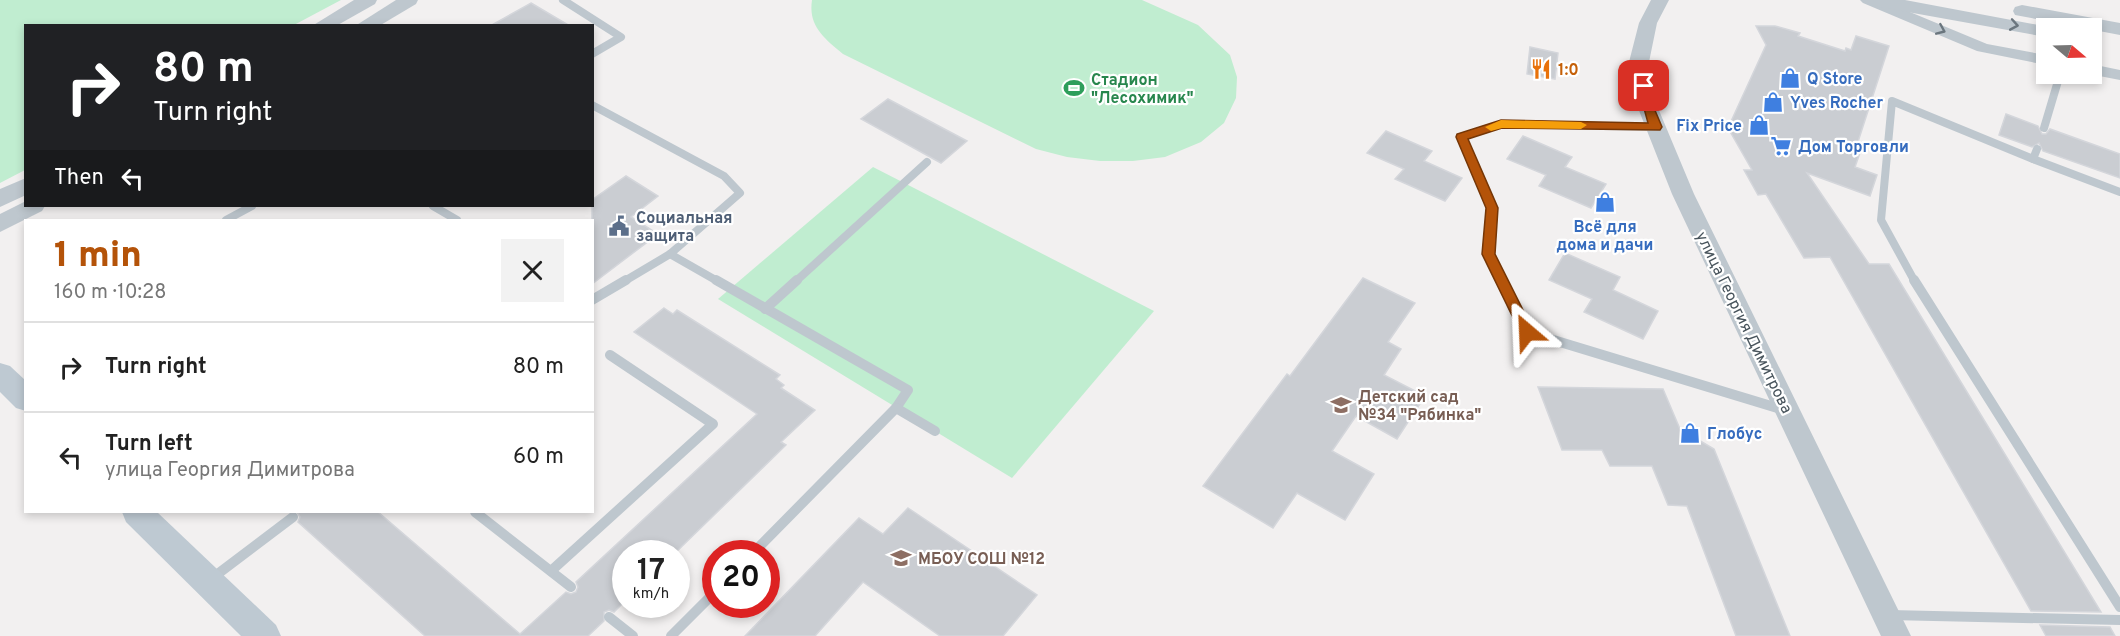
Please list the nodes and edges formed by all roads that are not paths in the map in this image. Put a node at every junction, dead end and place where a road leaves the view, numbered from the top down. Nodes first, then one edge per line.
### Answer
1 (368, 0) edge
2 (409, 0) edge
3 (563, 0) edge
4 (1660, 0) edge
5 (1868, 0) edge
6 (1874, 0) edge
7 (1964, 0) edge
8 (325, 24) edge
9 (367, 24) edge
10 (2036, 29) edge
11 (2120, 29) edge
12 (2102, 41) edge
13 (2120, 45) edge
14 (594, 53) edge
15 (2036, 58) edge
16 (2102, 71) edge
17 (2120, 75) edge
18 (2057, 84) edge
19 (594, 106) edge
20 (1656, 127) junction
21 (2044, 128) dead end
22 (2037, 148) dead end
23 (2033, 159) junction
24 (927, 162) dead end
25 (24, 186) edge
26 (2120, 192) edge
27 (0, 199) edge
28 (31, 207) edge
29 (250, 207) edge
30 (435, 207) edge
31 (228, 219) edge
32 (455, 219) edge
33 (0, 224) edge
34 (670, 255) junction
35 (594, 299) edge
36 (765, 309) junction
37 (610, 355) dead end
38 (0, 374) edge
39 (24, 398) edge
40 (896, 408) junction
41 (1788, 411) junction
42 (935, 431) dead end
43 (138, 513) edge
44 (476, 513) edge
45 (293, 517) dead end
46 (766, 540) edge
47 (551, 571) junction
48 (207, 582) junction
49 (571, 587) dead end
50 (702, 605) edge
51 (2120, 607) edge
52 (609, 617) dead end
53 (2120, 620) edge
54 (1892, 625) edge
55 (264, 636) edge
56 (633, 636) edge
57 (671, 636) edge

1 - 8 street
2 - 9 street
3 - 14 lane
4 - 20 street, улица Георгия Димитрова
5 -> 15 street
6 -> 10 street
7 - 11 street
12 - 13 street
16 - 17 street
18 - 21 lane
19 - 34 lane
20 - 41 street, улица Георгия Димитрова
20 - 41 lane
22 - 23 lane
23 - 26 lane
23 - 51 lane
24 - 36 lane
25 - 27 street
28 - 33 street
29 - 31 lane
30 - 32 lane
34 - 35 lane
34 - 36 lane
36 - 40 lane
37 - 47 lane
38 - 39 main road
40 - 42 lane
40 - 46 lane
41 - 54 street, улица Георгия Димитрова
43 - 48 main road
44 - 47 lane
45 - 48 lane
47 - 49 lane
48 - 55 main road
50 - 57 lane
52 - 56 lane
53 - 54 lane

